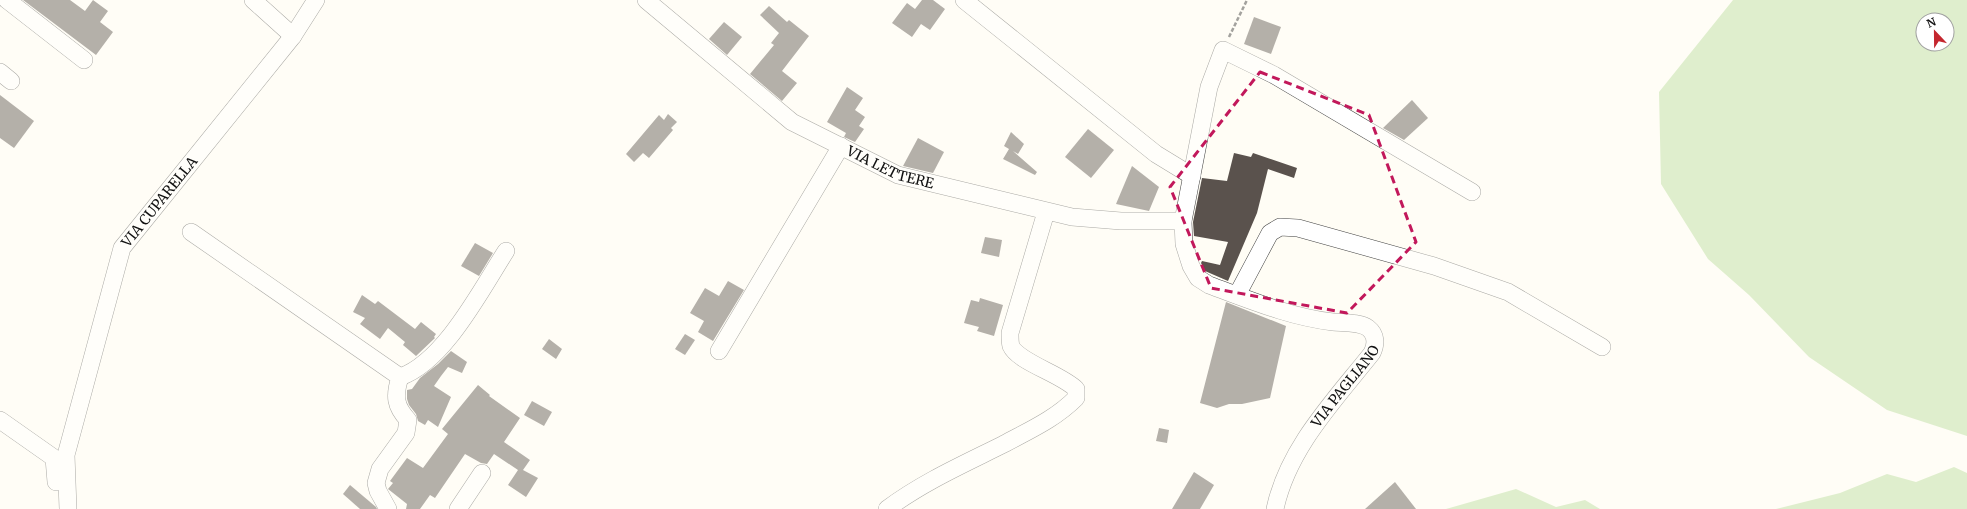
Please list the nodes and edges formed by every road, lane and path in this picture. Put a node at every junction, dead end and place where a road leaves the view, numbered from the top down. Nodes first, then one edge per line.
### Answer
1 (7, 0) edge
2 (253, 0) edge
3 (316, 0) edge
4 (646, 0) edge
5 (964, 0) edge
6 (1247, 0) edge
7 (293, 36) junction
8 (1223, 50) junction
9 (84, 60) dead end
10 (841, 146) junction
11 (1192, 176) junction
12 (1472, 192) dead end
13 (1046, 212) junction
14 (1183, 221) junction
15 (191, 232) dead end
16 (506, 251) dead end
17 (1236, 295) junction
18 (1602, 347) dead end
19 (719, 351) dead end
20 (400, 377) junction
21 (0, 420) edge
22 (482, 473) dead end
23 (58, 509) edge
24 (68, 509) edge
25 (388, 509) edge
26 (458, 509) edge
27 (887, 509) edge
28 (1275, 509) edge

1 - 9 street
2 - 7 street
3 - 7 street, VIA CUPARELLA
4 - 10 street, VIA LETTERE
5 - 11 street
6 - 8 path
7 - 24 street, VIA CUPARELLA
8 - 11 street, VIA PAGLIANO
8 - 12 street
10 - 13 street, VIA LETTERE
10 - 19 street
11 - 14 street, VIA PAGLIANO
13 - 14 street, VIA LETTERE
13 - 27 street
14 - 17 street, VIA PAGLIANO
15 - 20 street
16 - 20 street
17 - 18 street
17 - 28 street, VIA PAGLIANO
20 - 25 street
21 - 23 street
22 - 26 street

